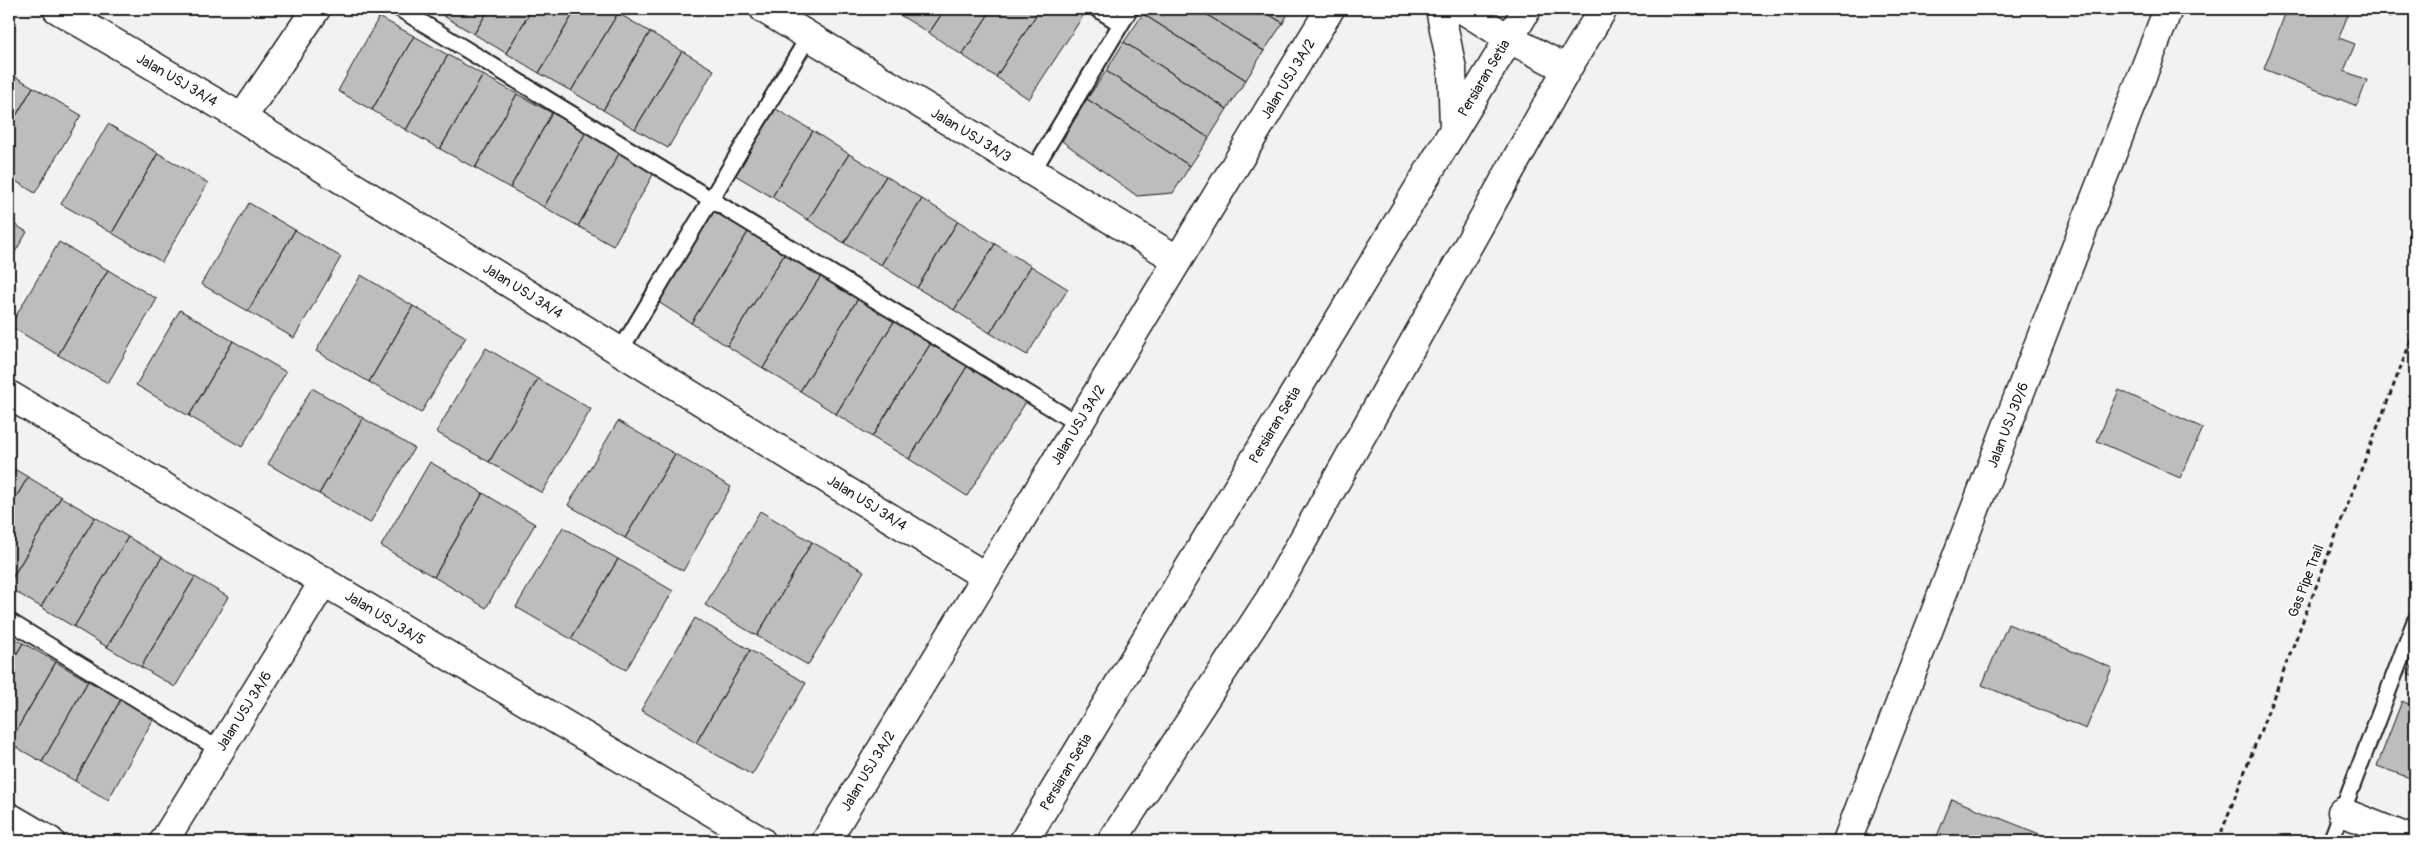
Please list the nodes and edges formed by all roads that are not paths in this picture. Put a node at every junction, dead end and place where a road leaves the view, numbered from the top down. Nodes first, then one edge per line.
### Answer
1 (57, 9) edge
2 (316, 9) edge
3 (400, 9) edge
4 (764, 9) edge
5 (1097, 9) edge
6 (1130, 9) edge
7 (1330, 9) edge
8 (1440, 9) edge
9 (1462, 9) edge
10 (1527, 9) edge
11 (1603, 9) edge
12 (2168, 9) edge
13 (1121, 24) junction
14 (809, 36) junction
15 (1508, 38) junction
16 (1567, 69) junction
17 (242, 118) junction
18 (1454, 127) junction
19 (1032, 172) junction
20 (711, 199) junction
21 (1178, 260) junction
22 (620, 351) junction
23 (9, 395) edge
24 (1078, 424) junction
25 (986, 577) junction
26 (324, 581) junction
27 (9, 621) edge
28 (2415, 622) edge
29 (220, 750) junction
30 (2342, 812) junction
31 (9, 817) edge
32 (50, 841) edge
33 (164, 841) edge
34 (761, 841) edge
35 (826, 841) edge
36 (1024, 841) edge
37 (1112, 841) edge
38 (1848, 841) edge
39 (2331, 841) edge
40 (2415, 841) edge

1 - 17 street, Jalan USJ 3A/4
2 - 17 street
3 - 20 lane
4 - 14 street, Jalan USJ 3A/3
5 - 13 lane
6 - 13 lane
7 - 21 street, Jalan USJ 3A/2
8 - 18 street
9 - 15 street
10 - 15 street, Persiaran Setia
11 - 16 street
12 - 38 street, Jalan USJ 3D/6
13 - 19 lane
14 - 19 street, Jalan USJ 3A/3
14 - 20 lane
15 - 16 street
15 - 18 street, Persiaran Setia
16 - 37 street
17 - 22 street, Jalan USJ 3A/4
18 - 36 street, Persiaran Setia
19 - 21 street, Jalan USJ 3A/3
20 - 22 lane
20 - 24 lane
21 - 24 street, Jalan USJ 3A/2
22 - 25 street, Jalan USJ 3A/4
23 - 26 street, Jalan USJ 3A/5
24 - 25 street, Jalan USJ 3A/2
25 - 35 street, Jalan USJ 3A/2
26 - 29 street, Jalan USJ 3A/6
26 - 34 street, Jalan USJ 3A/5
27 - 29 lane
28 - 30 lane
29 - 33 street, Jalan USJ 3A/6
30 - 39 lane
30 - 40 street
31 - 32 street

